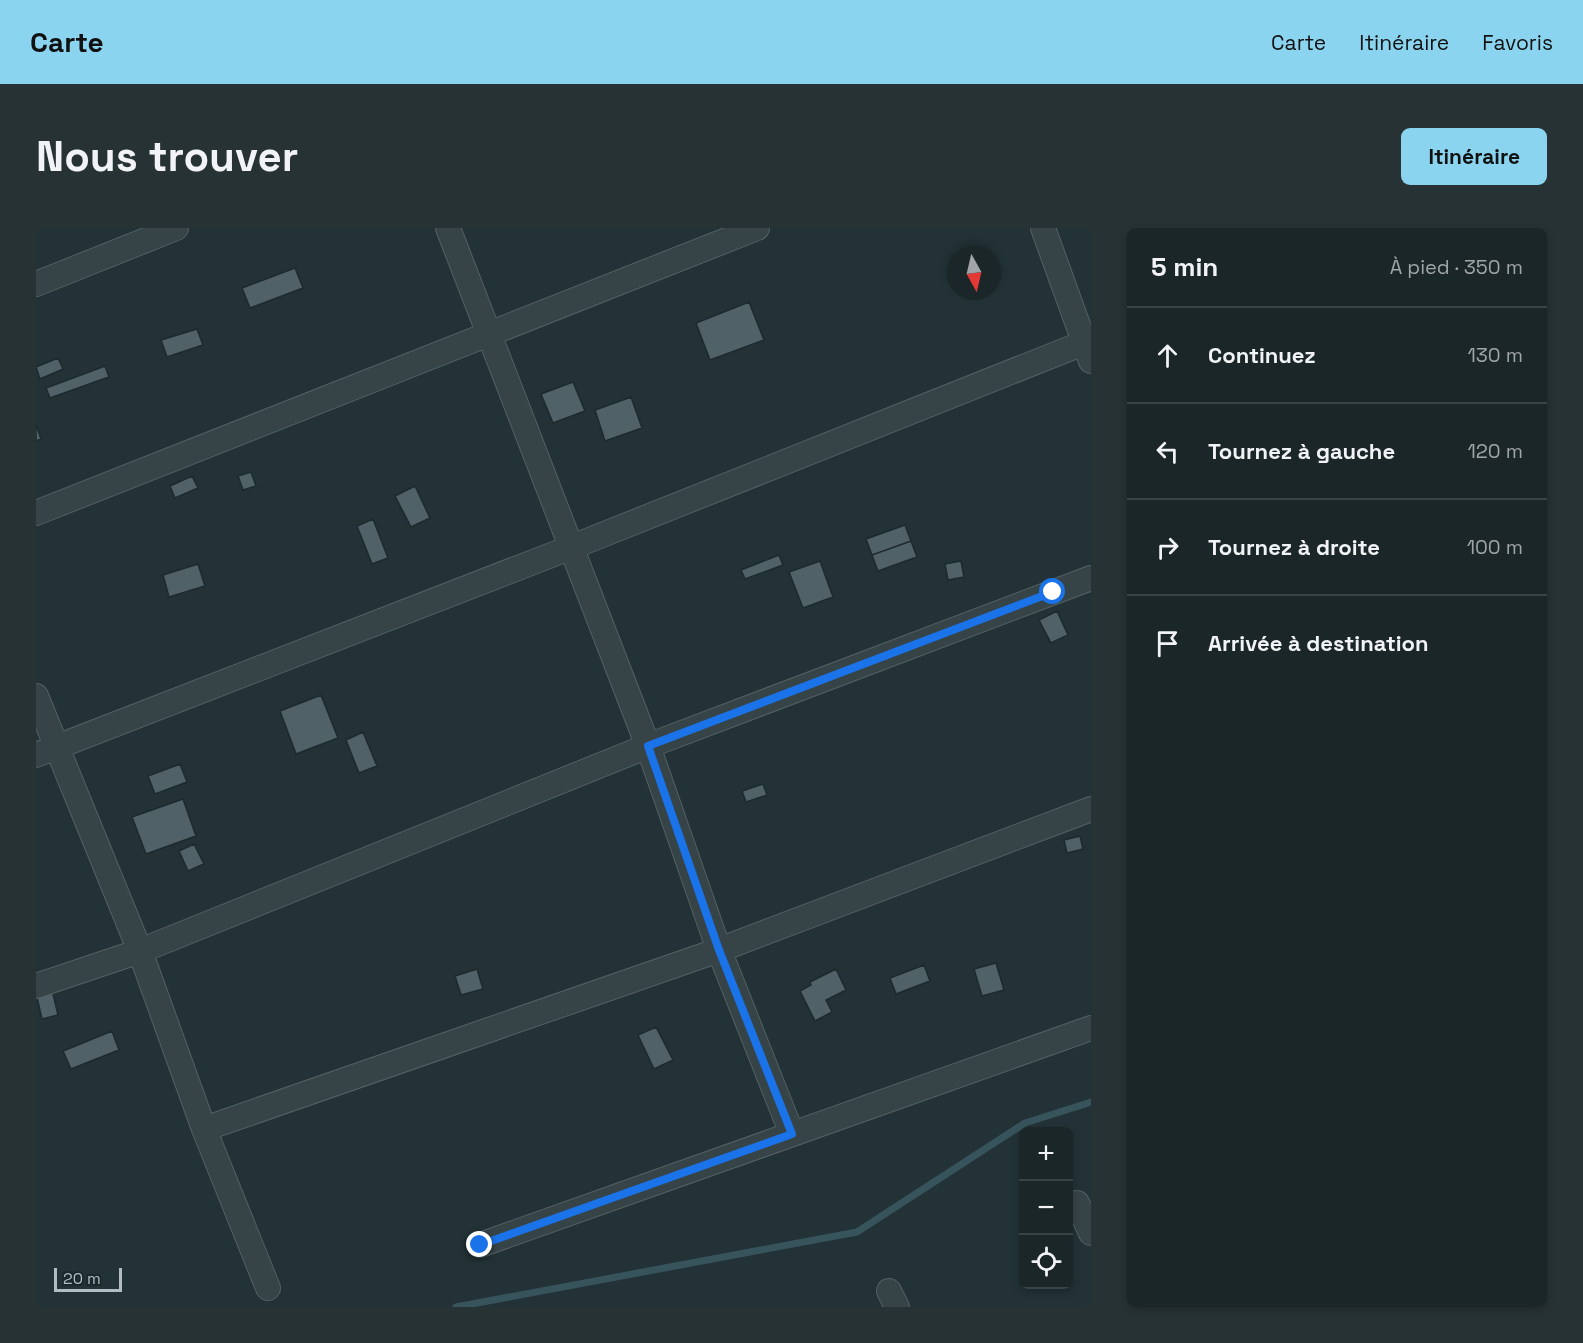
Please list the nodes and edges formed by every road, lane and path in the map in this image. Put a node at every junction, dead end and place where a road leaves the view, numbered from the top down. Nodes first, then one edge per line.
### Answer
1 (176, 228) edge
2 (448, 228) edge
3 (757, 228) edge
4 (1043, 228) edge
5 (36, 284) edge
6 (489, 334) junction
7 (1089, 348) edge
8 (36, 513) edge
9 (572, 547) junction
10 (1091, 578) edge
11 (36, 696) edge
12 (648, 746) junction
13 (46, 751) edge
14 (1091, 809) edge
15 (719, 950) junction
16 (140, 951) junction
17 (36, 986) edge
18 (1091, 1028) edge
19 (204, 1130) junction
20 (792, 1134) junction
21 (1077, 1203) dead end
22 (1091, 1233) edge
23 (480, 1245) dead end
24 (268, 1288) dead end

1 - 5 street
2 - 6 street
3 - 6 street
4 - 7 street
6 - 8 street
6 - 9 street
7 - 9 street
9 - 12 street
9 - 13 street
10 - 12 street
11 - 13 street
12 - 15 street
12 - 16 street
13 - 16 street
14 - 15 street
15 - 19 street
15 - 20 street
16 - 17 street
16 - 19 street
18 - 20 street
19 - 24 street
20 - 23 street
21 - 22 street

